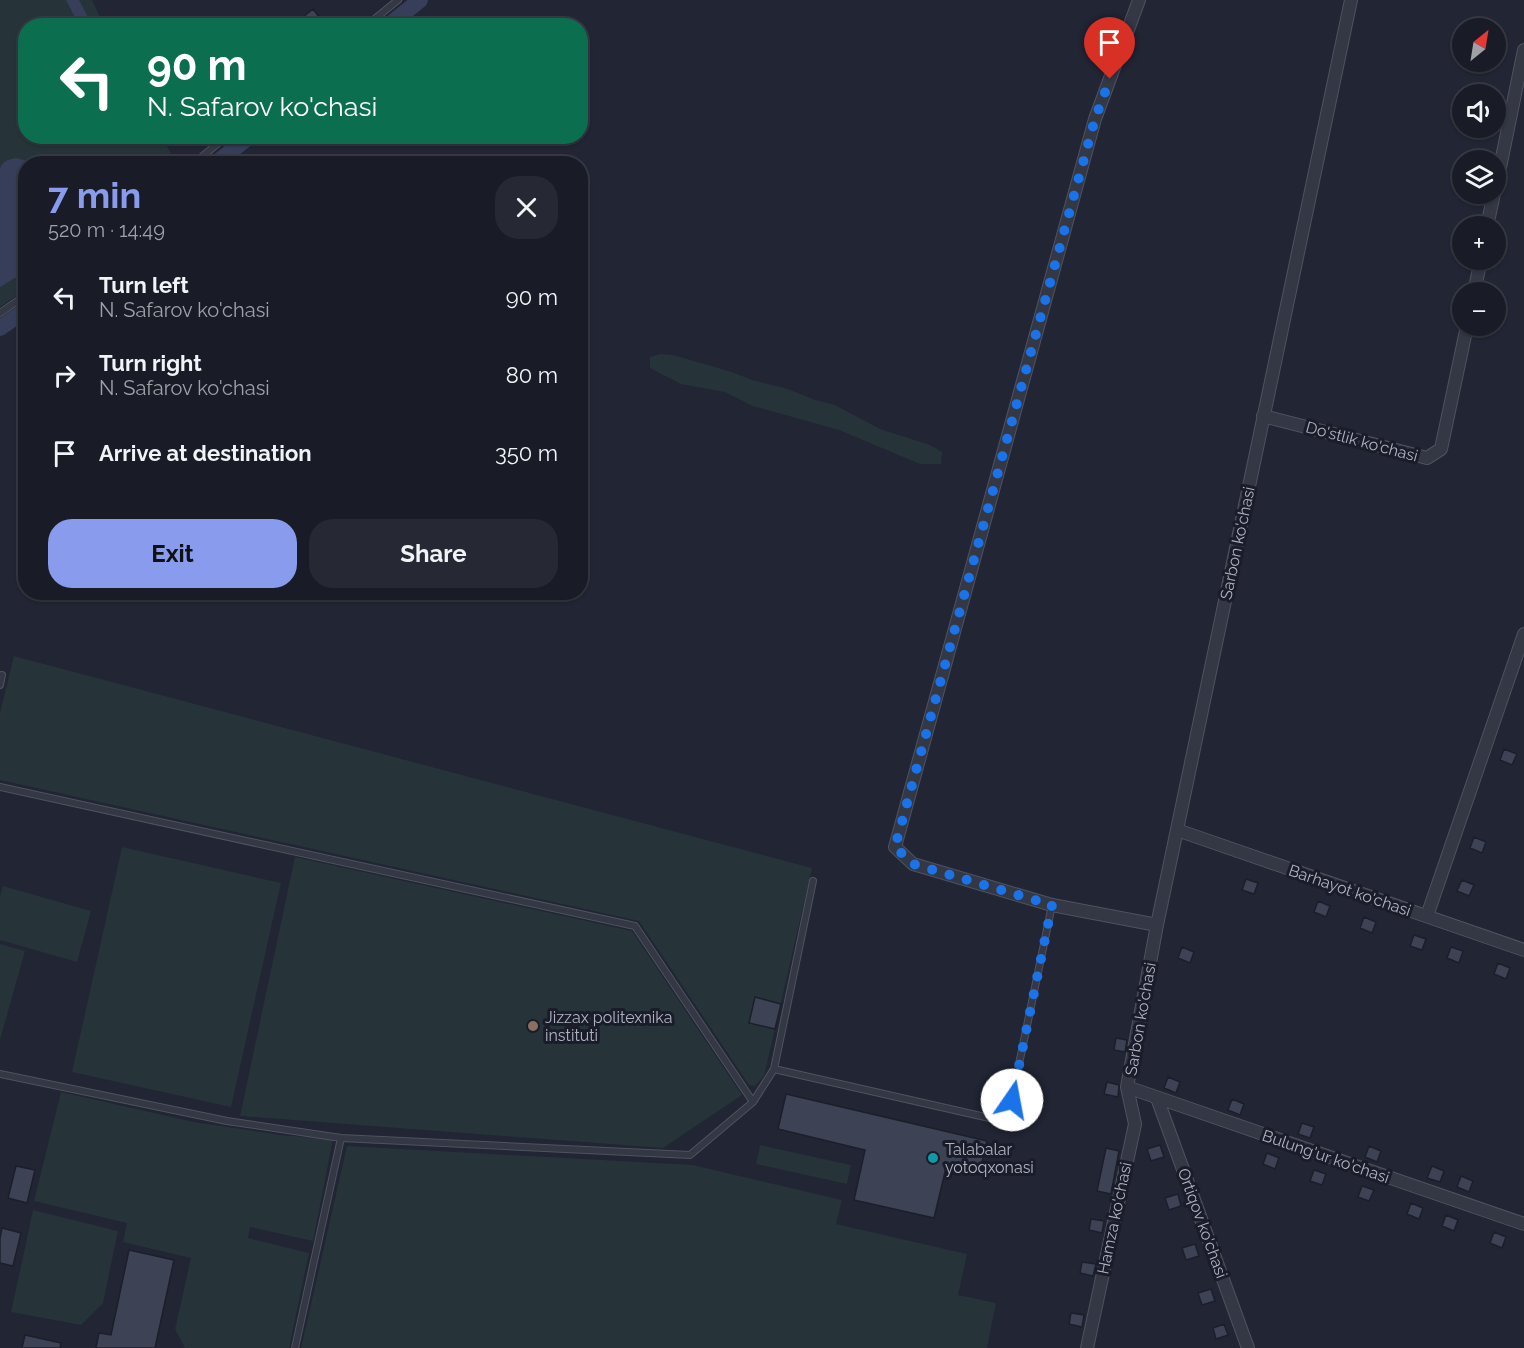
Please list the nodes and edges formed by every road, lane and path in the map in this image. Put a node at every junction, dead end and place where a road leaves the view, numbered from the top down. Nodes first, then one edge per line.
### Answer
1 (398, 0) edge
2 (1139, 0) edge
3 (1350, 0) edge
4 (376, 18) edge
5 (1524, 50) edge
6 (217, 144) edge
7 (1504, 150) edge
8 (203, 156) edge
9 (18, 301) edge
10 (0, 313) edge
11 (1465, 336) edge
12 (1263, 416) junction
13 (1524, 634) edge
14 (2, 675) dead end
15 (0, 685) edge
16 (0, 787) edge
17 (1177, 830) junction
18 (813, 881) dead end
19 (1052, 905) junction
20 (1427, 916) junction
21 (1157, 924) junction
22 (1524, 950) edge
23 (774, 1069) junction
24 (0, 1074) edge
25 (1127, 1088) junction
26 (1157, 1098) junction
27 (753, 1102) junction
28 (341, 1138) junction
29 (1524, 1224) edge
30 (295, 1348) edge
31 (1087, 1348) edge
32 (1249, 1348) edge

1 - 4 lane
2 - 19 street
3 - 12 street, Sarbon ko'chasi
5 - 7 street
6 - 8 lane
9 - 10 lane
11 - 12 street, Do'stlik ko'chasi
12 - 17 street, Sarbon ko'chasi
13 - 20 street
14 - 15 lane
16 - 27 lane
17 - 20 street, Barhayot ko'chasi
17 - 21 street, Sarbon ko'chasi
18 - 23 lane
19 - 21 street
19 - 23 lane
20 - 22 street, Barhayot ko'chasi
21 - 25 street, Sarbon ko'chasi
23 - 27 lane
24 - 28 lane
25 - 26 street, Bulung'ur ko'chasi
25 - 31 street, Hamza ko'chasi
26 - 29 street, Bulung'ur ko'chasi
26 - 32 street, Ortiqov ko'chasi
27 - 28 lane
28 - 30 lane

